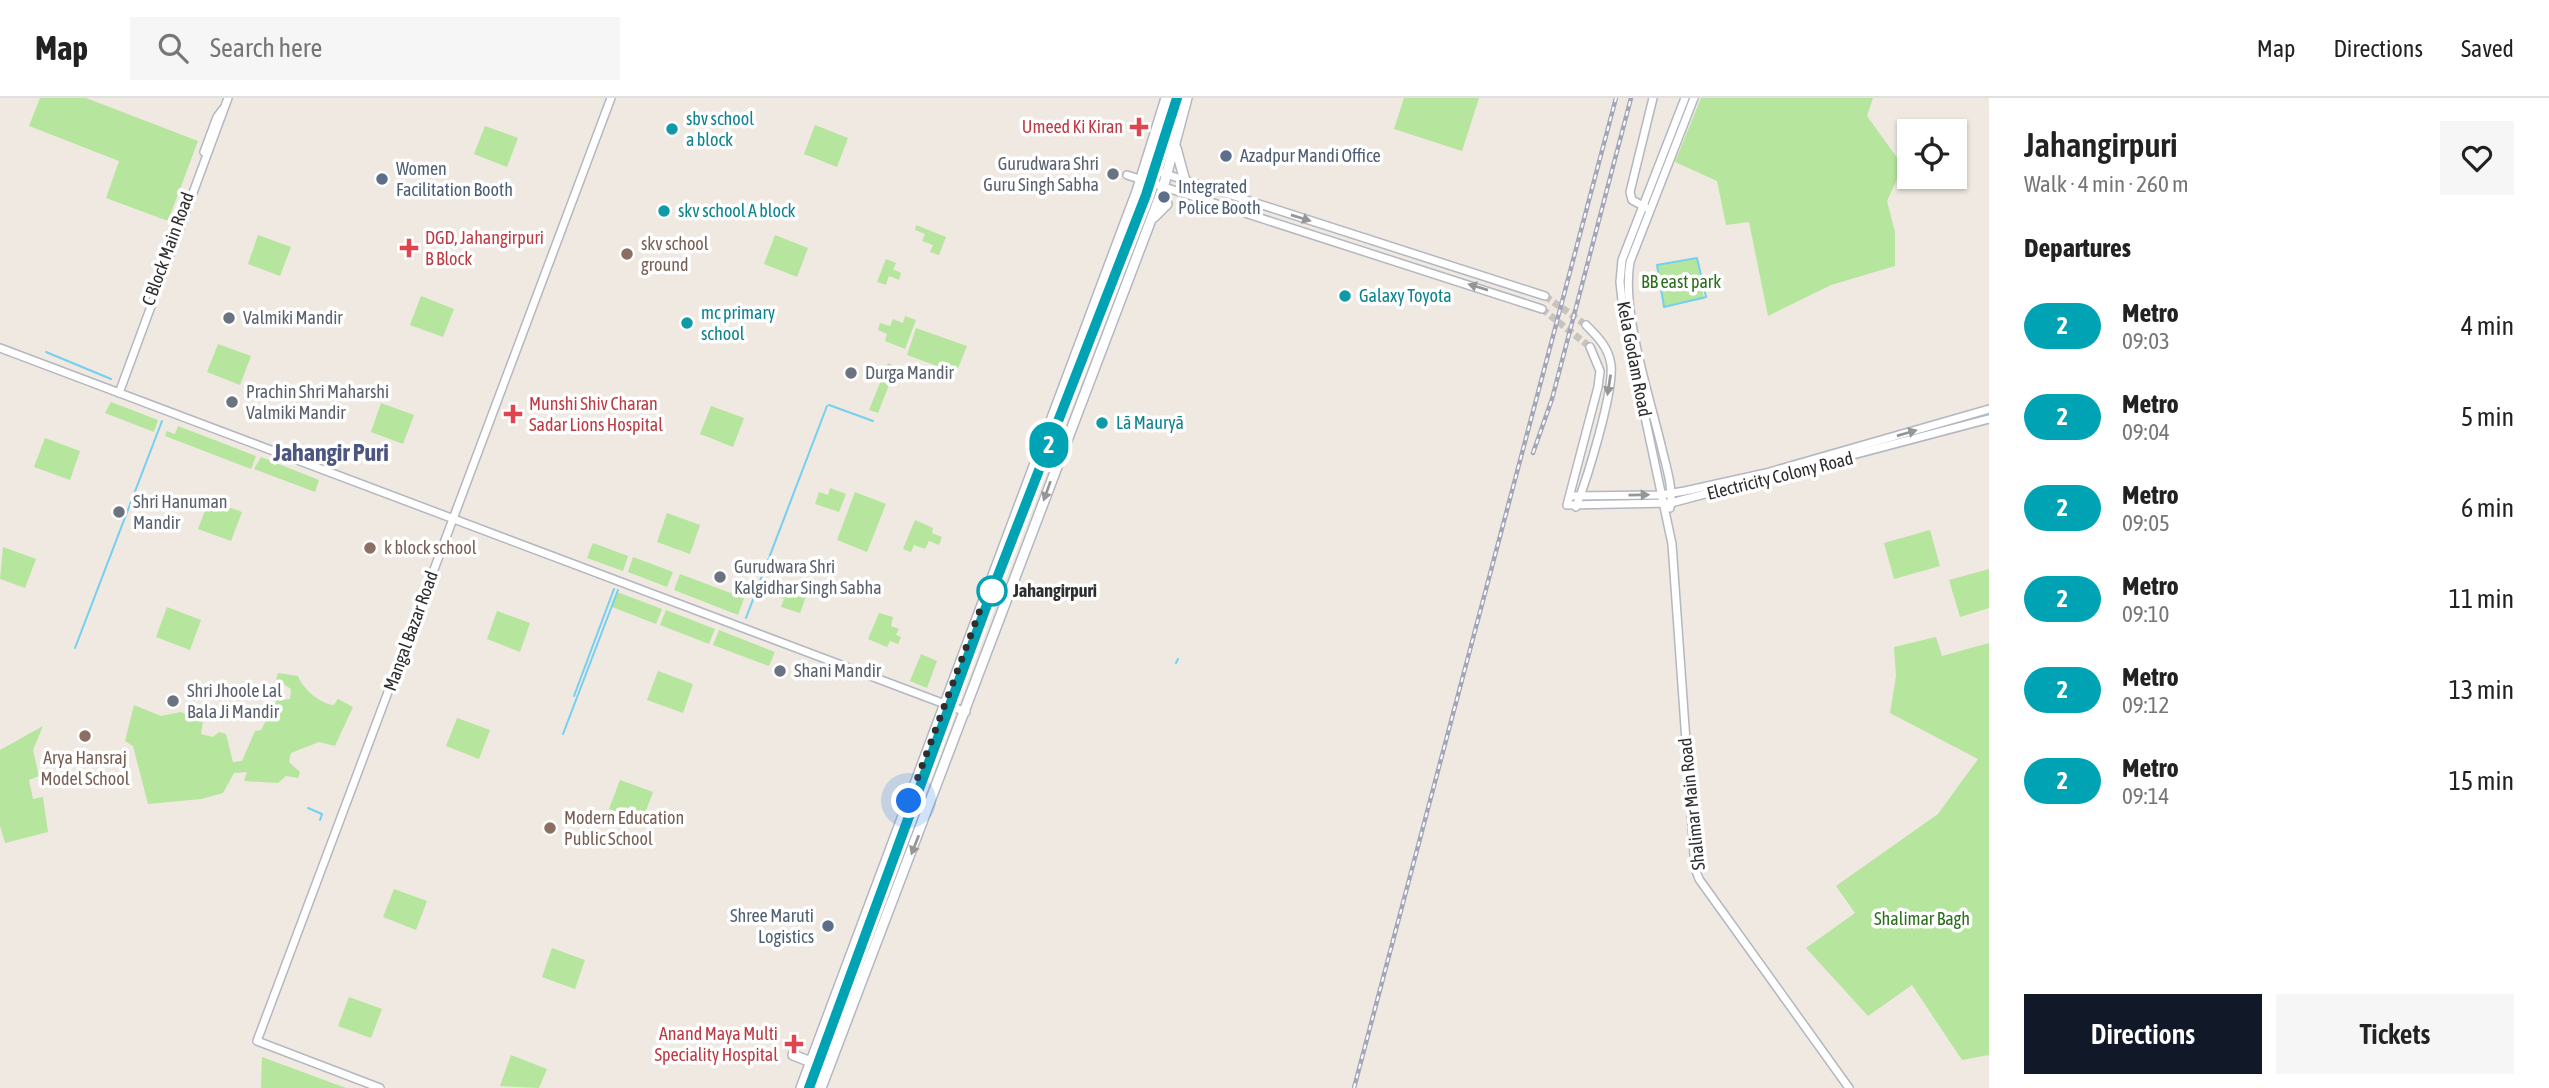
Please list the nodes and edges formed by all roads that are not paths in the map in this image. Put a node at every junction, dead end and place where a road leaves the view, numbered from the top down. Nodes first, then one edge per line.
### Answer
1 (228, 98) edge
2 (611, 98) edge
3 (1166, 98) edge
4 (1187, 98) edge
5 (1653, 98) edge
6 (1685, 98) edge
7 (1693, 98) edge
8 (1175, 143) junction
9 (1144, 167) junction
10 (1128, 175) dead end
11 (1166, 175) junction
12 (1141, 179) junction
13 (1185, 181) junction
14 (1163, 188) junction
15 (1167, 204) dead end
16 (1647, 208) junction
17 (1149, 223) junction
18 (1626, 261) junction
19 (1545, 296) tunnel mouth
20 (1542, 309) tunnel mouth
21 (1586, 325) tunnel mouth
22 (1590, 347) tunnel mouth
23 (0, 348) edge
24 (117, 392) junction
25 (1989, 409) edge
26 (1989, 419) edge
27 (1670, 494) junction
28 (1660, 495) junction
29 (1570, 496) junction
30 (1580, 496) junction
31 (1667, 504) junction
32 (1576, 507) junction
33 (454, 517) junction
34 (945, 704) junction
35 (965, 712) junction
36 (793, 1055) dead end
37 (811, 1062) junction
38 (380, 1088) edge
39 (801, 1088) edge
40 (821, 1088) edge
41 (1849, 1088) edge

1 - 24 street, C Block Main Road
2 - 33 street, Mangal Bazar Road
3 - 9 main road
4 - 8 main road
5 - 16 street
6 - 16 street, Kela Godam Road
7 - 16 street, Kela Godam Road
8 - 11 main road
8 - 13 main road
9 - 11 street
9 - 12 main road
10 - 12 street
11 - 13 street
11 - 14 main road
12 - 14 street
12 - 34 main road
13 -> 19 street
14 - 17 main road
20 -> 14 street
15 - 17 main road
16 - 18 street, Kela Godam Road
17 -> 35 main road
18 - 27 street, Kela Godam Road
18 - 28 street, Kela Godam Road
21 -> 30 street
22 - 29 street
23 - 24 street
24 - 33 street
27 -> 25 street, Electricity Colony Road
26 - 31 street, Electricity Colony Road
27 - 28 street, Electricity Colony Road
27 - 31 street, Kela Godam Road
30 -> 28 street, Electricity Colony Road
28 - 31 street, Kela Godam Road
29 - 30 street, Electricity Colony Road
29 - 32 street, Electricity Colony Road
30 - 32 street
31 - 32 street, Electricity Colony Road
31 - 41 street, Shalimar Main Road
33 - 34 street
33 - 38 street, Mangal Bazar Road
34 - 35 street
34 - 37 main road
35 -> 40 main road
36 - 37 main road
37 - 39 main road

